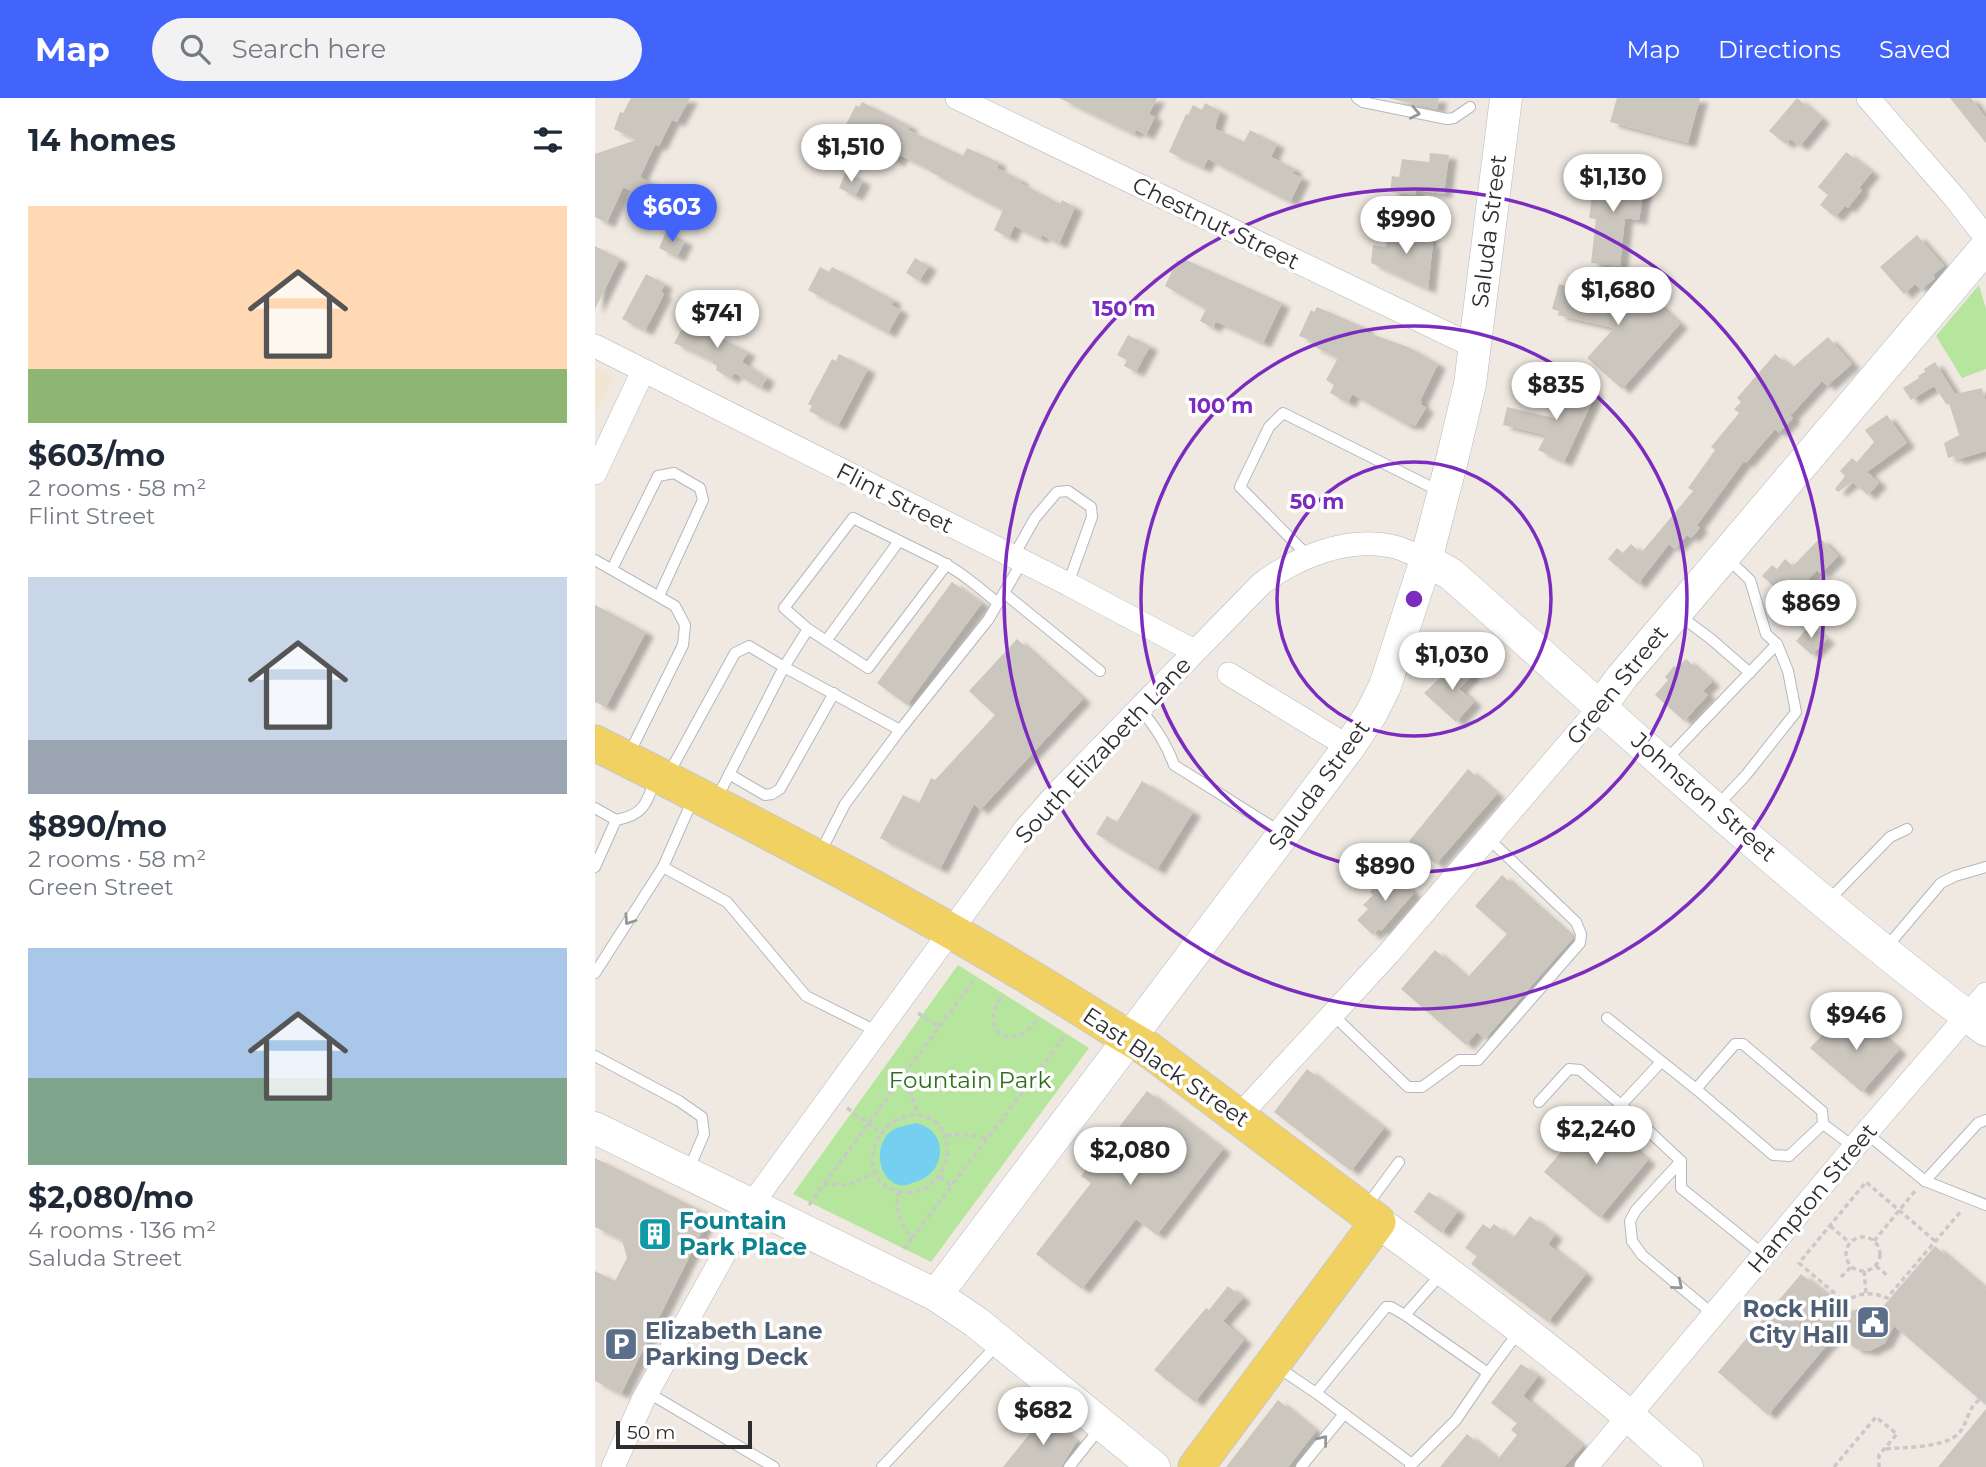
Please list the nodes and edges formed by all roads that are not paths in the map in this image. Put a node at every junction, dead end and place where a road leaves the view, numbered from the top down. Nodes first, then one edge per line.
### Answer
1 (957, 98) edge
2 (1357, 98) edge
3 (1506, 98) edge
4 (1868, 98) edge
5 (1470, 107) dead end
6 (1986, 238) edge
7 (1986, 247) edge
8 (595, 346) edge
9 (1475, 347) junction
10 (643, 371) junction
11 (595, 472) edge
12 (1443, 494) junction
13 (899, 541) junction
14 (1308, 556) junction
15 (1724, 556) junction
16 (1018, 559) junction
17 (595, 560) edge
18 (1426, 560) junction
19 (947, 564) junction
20 (612, 569) junction
21 (1068, 584) junction
22 (659, 596) junction
23 (1001, 598) junction
24 (1676, 614) junction
25 (808, 629) junction
26 (826, 641) junction
27 (1777, 644) junction
28 (1194, 651) junction
29 (784, 667) junction
30 (1100, 671) dead end
31 (1750, 673) junction
32 (1229, 674) dead end
33 (834, 694) junction
34 (1139, 706) junction
35 (1600, 706) junction
36 (900, 730) junction
37 (595, 743) edge
38 (1349, 747) junction
39 (1665, 762) junction
40 (682, 780) junction
41 (1716, 807) junction
42 (595, 808) edge
43 (616, 820) junction
44 (1907, 829) dead end
45 (1283, 834) junction
46 (1489, 839) junction
47 (818, 858) junction
48 (595, 865) edge
49 (663, 867) junction
50 (1986, 867) edge
51 (1827, 903) junction
52 (951, 931) junction
53 (1884, 950) junction
54 (595, 973) edge
55 (1980, 1013) edge
56 (1333, 1015) junction
57 (1607, 1018) dead end
58 (878, 1032) junction
59 (1131, 1038) junction
60 (595, 1056) edge
61 (1661, 1062) junction
62 (1696, 1089) junction
63 (1539, 1102) dead end
64 (1621, 1105) junction
65 (1239, 1116) junction
66 (1986, 1120) edge
67 (1823, 1125) junction
68 (595, 1128) edge
69 (1860, 1140) junction
70 (1681, 1161) junction
71 (1399, 1162) dead end
72 (687, 1173) junction
73 (1925, 1181) junction
74 (752, 1204) junction
75 (1986, 1205) edge
76 (1371, 1216) junction
77 (1764, 1255) junction
78 (1443, 1271) junction
79 (936, 1295) junction
80 (1405, 1315) junction
81 (1714, 1315) junction
82 (1521, 1329) junction
83 (1000, 1342) junction
84 (1272, 1364) junction
85 (1488, 1373) junction
86 (647, 1392) junction
87 (1316, 1393) junction
88 (1344, 1414) junction
89 (1630, 1418) junction
90 (1102, 1425) junction
91 (1411, 1465) edge
92 (613, 1467) edge
93 (774, 1467) edge
94 (882, 1467) edge
95 (1069, 1467) edge
96 (1154, 1467) edge
97 (1196, 1467) edge
98 (1301, 1467) edge
99 (1586, 1467) edge
100 (1687, 1467) edge

1 - 9 street, Chestnut Street
2 -> 5 lane
3 - 9 main road, Saluda Street
4 - 6 street
7 - 15 main road, Green Street
8 - 10 street, Flint Street
9 - 12 main road, Saluda Street
10 - 11 street
10 - 16 street, Flint Street
12 - 14 lane
12 - 18 main road, Saluda Street
13 - 19 lane
13 - 25 lane
13 - 26 lane
14 - 18 street, South Elizabeth Lane
14 - 28 street, South Elizabeth Lane
15 - 24 main road, Green Street
15 - 27 lane
16 - 21 street, Flint Street
16 - 21 lane
16 - 23 lane
17 - 20 lane
18 - 35 main road, Johnston Street
18 - 38 main road, Saluda Street
19 - 23 lane
19 - 26 lane
20 - 22 lane
20 - 22 lane
21 - 28 street, Flint Street
22 - 40 lane
23 - 30 lane
23 - 36 lane
24 - 31 lane
24 - 35 main road, Green Street
25 - 26 lane
25 - 29 lane
27 - 31 lane
27 - 41 lane
28 - 34 street, South Elizabeth Lane
29 - 33 lane
29 - 40 lane
29 - 40 lane
31 - 39 lane
32 - 38 street
33 - 36 lane
33 - 40 lane
34 - 45 lane
34 - 52 street, South Elizabeth Lane
35 - 39 main road, Johnston Street
35 - 46 street, Green Street
36 - 47 lane
37 - 40 main road, East Black Street
38 - 45 main road, Saluda Street
39 - 41 main road, Johnston Street
40 - 43 lane
40 - 47 main road, East Black Street
40 - 49 lane
41 - 51 main road, Johnston Street
42 - 43 lane
43 - 48 lane
44 - 51 lane
45 - 59 main road, Saluda Street
46 - 56 street, Green Street
46 - 56 lane
47 - 52 main road, East Black Street
49 -> 54 lane
49 - 58 lane
50 - 53 lane
51 - 53 main road, Johnston Street
52 - 58 street, South Elizabeth Lane
52 - 59 main road, East Black Street
53 - 55 main road, Johnston Street
55 - 69 street, Hampton Street
56 - 65 street, Green Street
57 - 61 lane
58 - 74 street, South Elizabeth Lane
59 - 65 main road, East Black Street
59 - 79 main road, Saluda Street
60 - 72 lane
61 - 62 lane
61 - 64 lane
62 - 67 lane
62 - 67 lane
63 - 64 lane
64 - 70 lane
65 - 76 main road, East Black Street
66 - 73 lane
67 - 69 lane
68 - 72 main road
69 - 73 lane
69 - 77 street, Hampton Street
70 - 77 lane
70 -> 81 lane
71 - 76 lane
72 - 74 main road
73 - 75 lane
74 - 79 main road
74 - 86 street, South Elizabeth Lane
76 - 78 main road, East Black Street
76 - 84 main road
77 - 81 street, Hampton Street
78 - 80 lane
78 - 82 main road, East Black Street
79 - 83 main road
80 - 85 lane
80 - 87 lane
81 - 89 street, Hampton Street
82 - 85 lane
82 - 89 main road, East Black Street
83 - 90 main road
83 - 94 lane
84 - 87 lane
84 - 97 main road
85 - 91 lane
86 - 92 street, South Elizabeth Lane
86 - 93 lane
87 - 88 lane
88 - 91 lane
98 -> 88 lane
89 - 99 street, Hampton Street
89 - 100 main road, East Black Street
90 - 95 lane
90 - 96 main road

